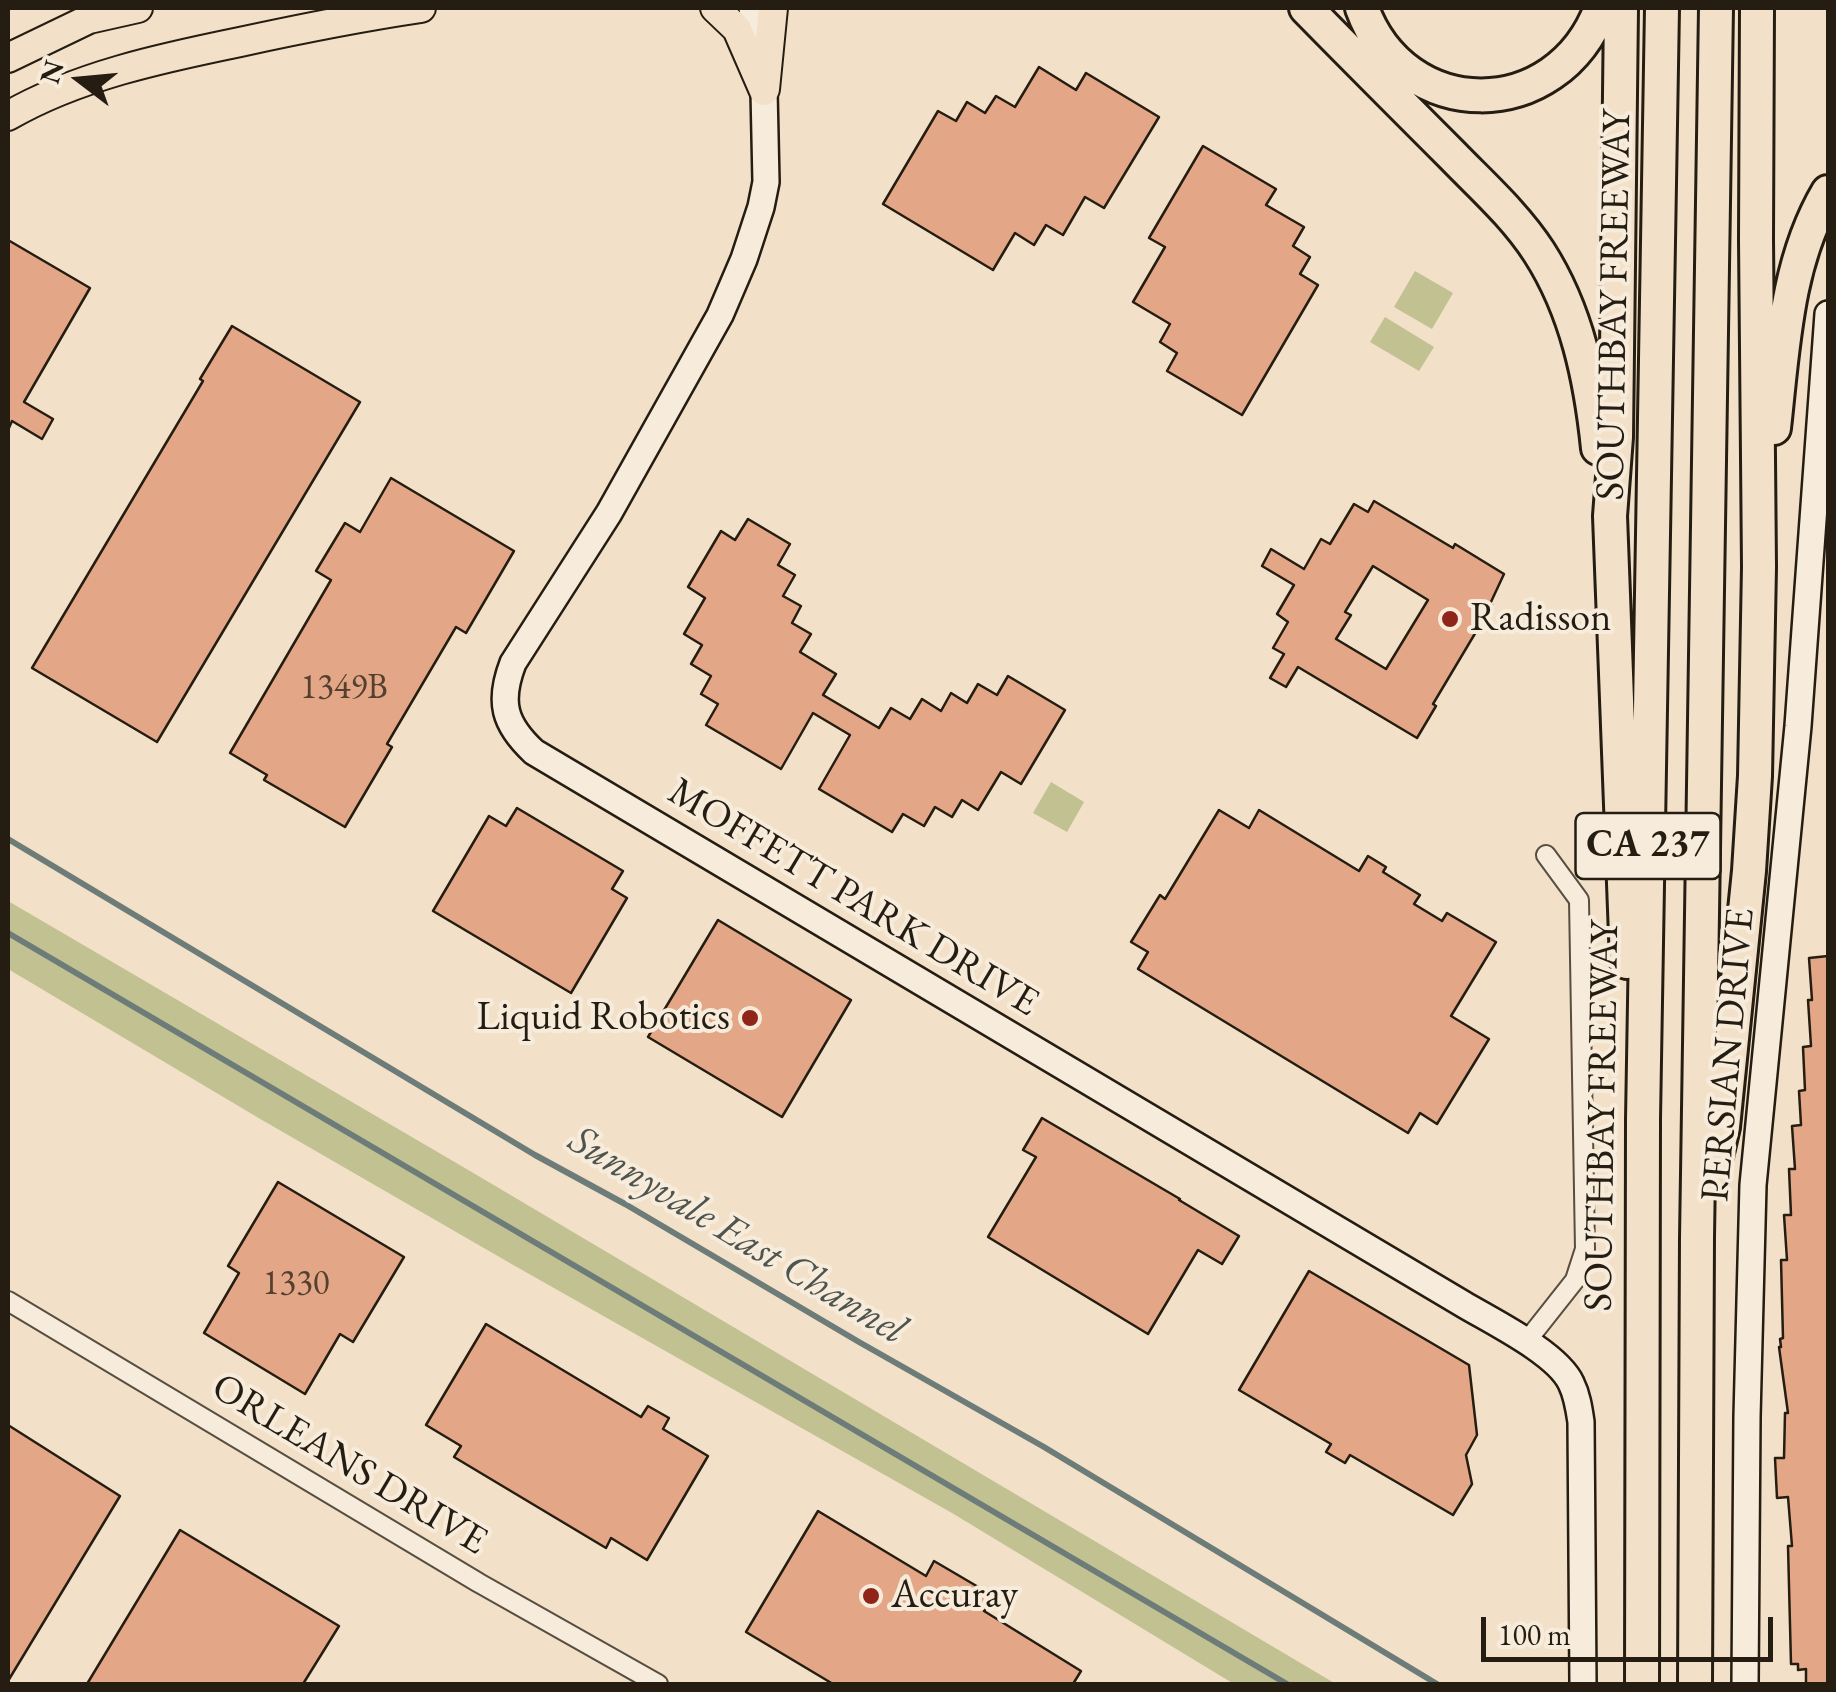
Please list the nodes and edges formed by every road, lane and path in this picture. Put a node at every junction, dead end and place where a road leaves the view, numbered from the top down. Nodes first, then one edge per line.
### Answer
1 (138, 8) edge
2 (421, 8) edge
3 (715, 8) edge
4 (752, 8) edge
5 (774, 8) edge
6 (1306, 8) edge
7 (1362, 8) edge
8 (1602, 8) edge
9 (1621, 8) edge
10 (1662, 8) edge
11 (1716, 8) edge
12 (1757, 8) edge
13 (8, 58) edge
14 (764, 91) junction
15 (8, 116) edge
16 (1828, 192) edge
17 (1828, 314) edge
18 (1610, 516) junction
19 (1759, 567) junction
20 (1546, 854) dead end
21 (1644, 1119) junction
22 (1698, 1237) junction
23 (8, 1302) edge
24 (1526, 1342) junction
25 (658, 1684) edge
26 (1583, 1684) edge
27 (1642, 1684) edge
28 (1694, 1684) edge
29 (1745, 1684) edge

1 - 13 main road
2 - 15 main road
3 - 14 main road
4 - 14 street, MOFFETT PARK DRIVE
5 - 14 main road
6 - 18 highway
7 - 8 highway
9 - 18 highway
10 - 21 highway, SOUTHBAY FREEWAY / CA 237
11 - 22 highway, CA 237
12 - 19 highway
14 - 24 street, MOFFETT PARK DRIVE
16 - 19 highway
17 - 29 street, PERSIAN DRIVE
18 - 21 highway
19 - 22 highway
20 - 24 street
21 - 27 highway, SOUTHBAY FREEWAY / CA 237
22 - 28 highway, CA 237
23 - 25 street, ORLEANS DRIVE
24 - 26 street, MOFFETT PARK DRIVE

